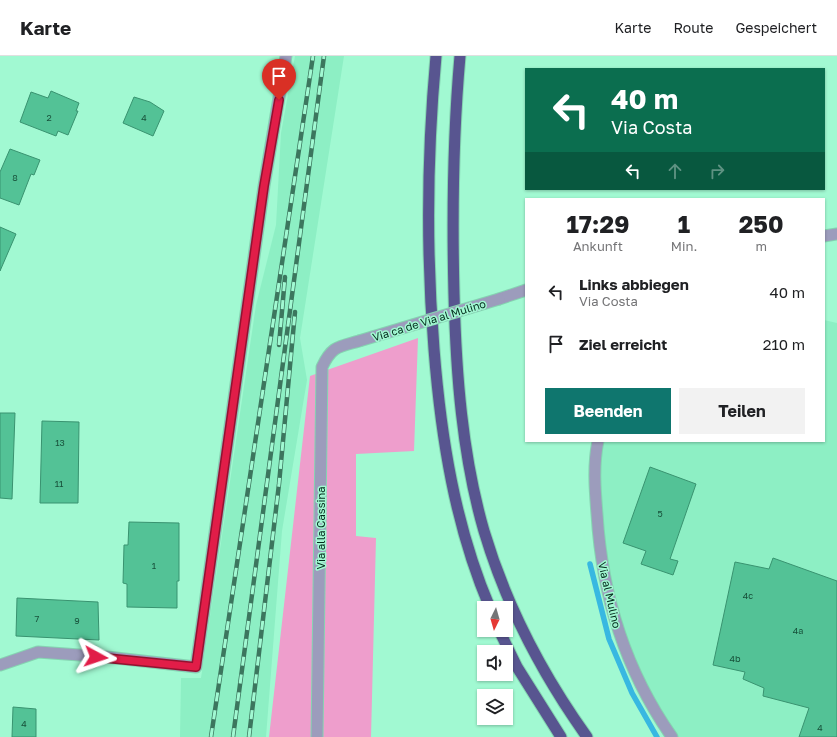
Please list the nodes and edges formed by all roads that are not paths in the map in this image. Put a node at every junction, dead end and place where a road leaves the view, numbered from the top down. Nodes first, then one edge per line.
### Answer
1 (286, 56) edge
2 (436, 56) edge
3 (460, 56) edge
4 (837, 234) edge
5 (825, 236) edge
6 (525, 290) edge
7 (359, 341) joint
8 (598, 442) edge
9 (487, 601) edge
10 (502, 637) edge
11 (0, 665) edge
12 (317, 737) edge
13 (561, 737) edge
14 (587, 737) edge
15 (672, 737) edge

1 - 11 street
2 - 9 highway
3 - 14 highway
4 - 5 street
6 - 7 street, Via ca de Via al Mulino, bridge
7 - 12 street, Via alla Cassina
8 - 15 street, Via al Mulino
10 - 13 highway

